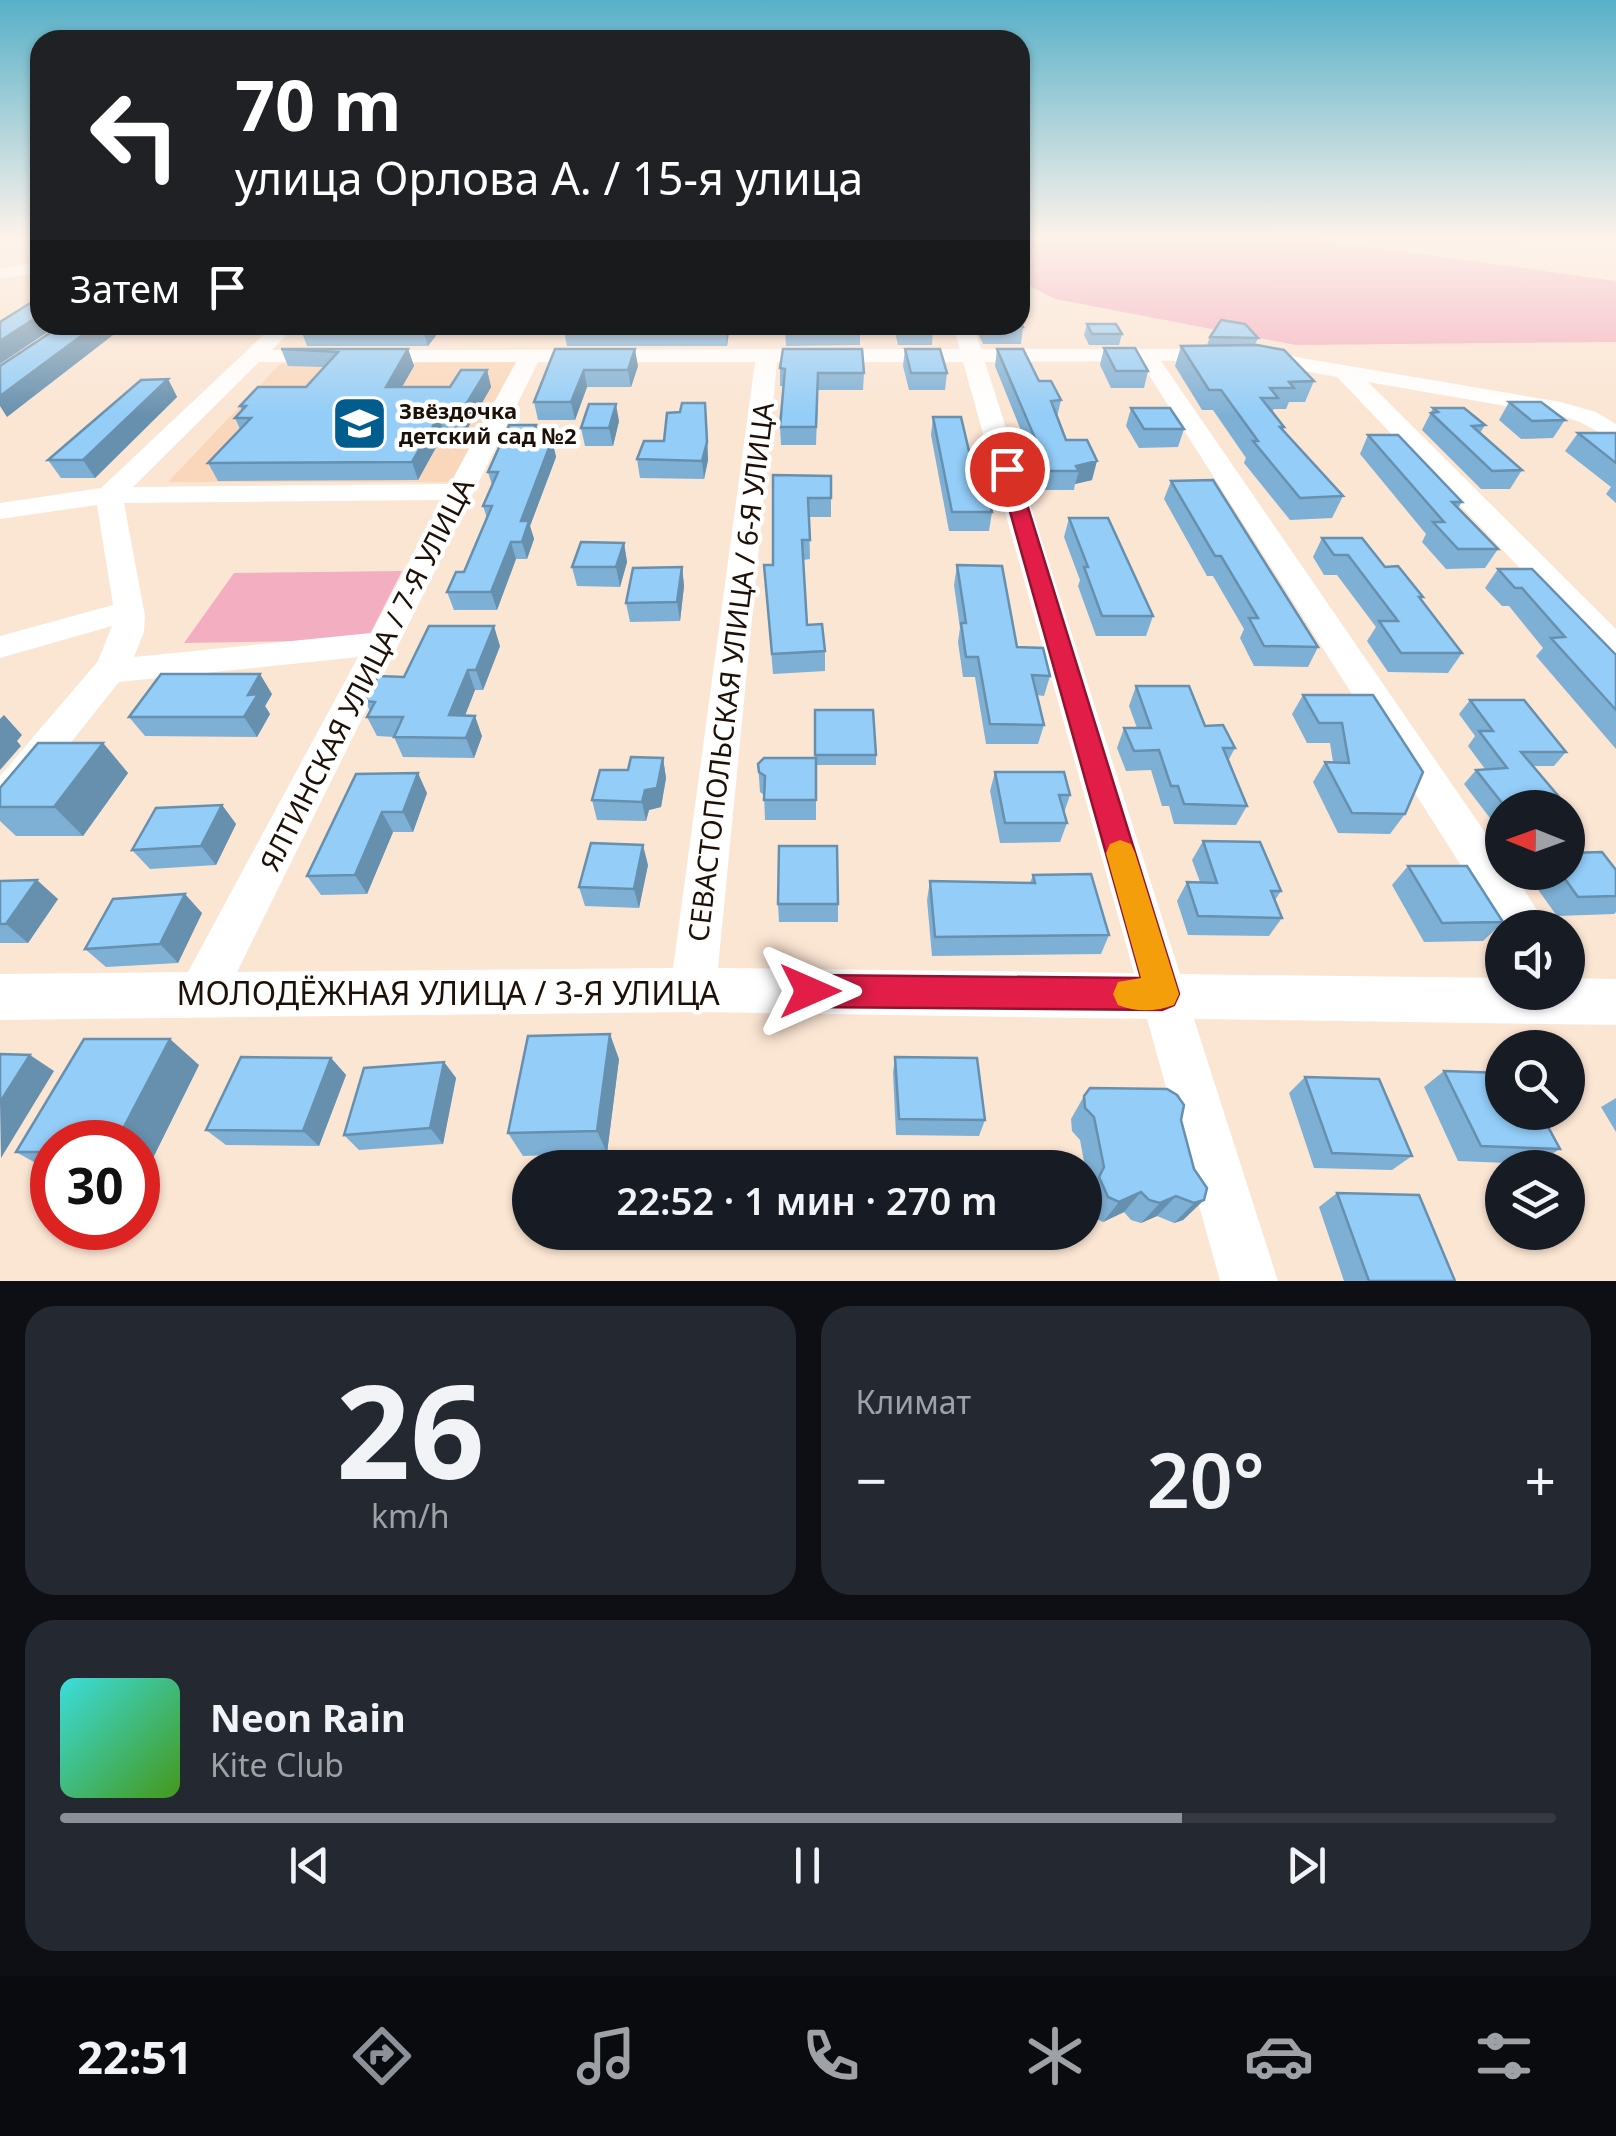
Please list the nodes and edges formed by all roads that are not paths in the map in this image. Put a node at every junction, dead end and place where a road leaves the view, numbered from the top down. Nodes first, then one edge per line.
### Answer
1 (276, 335) edge
2 (968, 341) edge
3 (531, 354) junction
4 (766, 354) junction
5 (254, 356) junction
6 (1148, 358) junction
7 (1344, 370) junction
8 (1616, 435) edge
9 (460, 492) junction
10 (109, 495) junction
11 (0, 511) edge
12 (128, 611) junction
13 (381, 643) junction
14 (0, 647) edge
15 (1616, 648) edge
16 (108, 671) junction
17 (0, 803) edge
18 (1514, 910) edge
19 (693, 990) junction
20 (202, 993) junction
21 (1162, 994) junction
22 (0, 997) edge
23 (1586, 998) edge
24 (1248, 1281) edge

1 - 5 street
2 - 4 street
2 - 6 street
2 - 21 street
3 - 4 street
3 - 5 street
3 - 9 street, ЯЛТИНСКАЯ УЛИЦА / 7-Я УЛИЦА
4 - 19 street, СЕВАСТОПОЛЬСКАЯ УЛИЦА / 6-Я УЛИЦА
5 - 10 street
6 - 7 street
6 - 18 street
7 - 8 street
7 - 15 street
9 - 10 street
9 - 13 street, ЯЛТИНСКАЯ УЛИЦА / 7-Я УЛИЦА
10 - 11 street
10 - 12 street
12 - 14 street
12 - 16 street
13 - 16 street
13 - 20 street, ЯЛТИНСКАЯ УЛИЦА / 7-Я УЛИЦА
16 - 17 street
19 - 20 street, МОЛОДЁЖНАЯ УЛИЦА / 3-Я УЛИЦА
19 - 21 street, МОЛОДЁЖНАЯ УЛИЦА / 3-Я УЛИЦА
20 - 22 street, МОЛОДЁЖНАЯ УЛИЦА / 3-Я УЛИЦА
21 - 23 street, МОЛОДЁЖНАЯ УЛИЦА / 3-Я УЛИЦА
21 - 24 street

